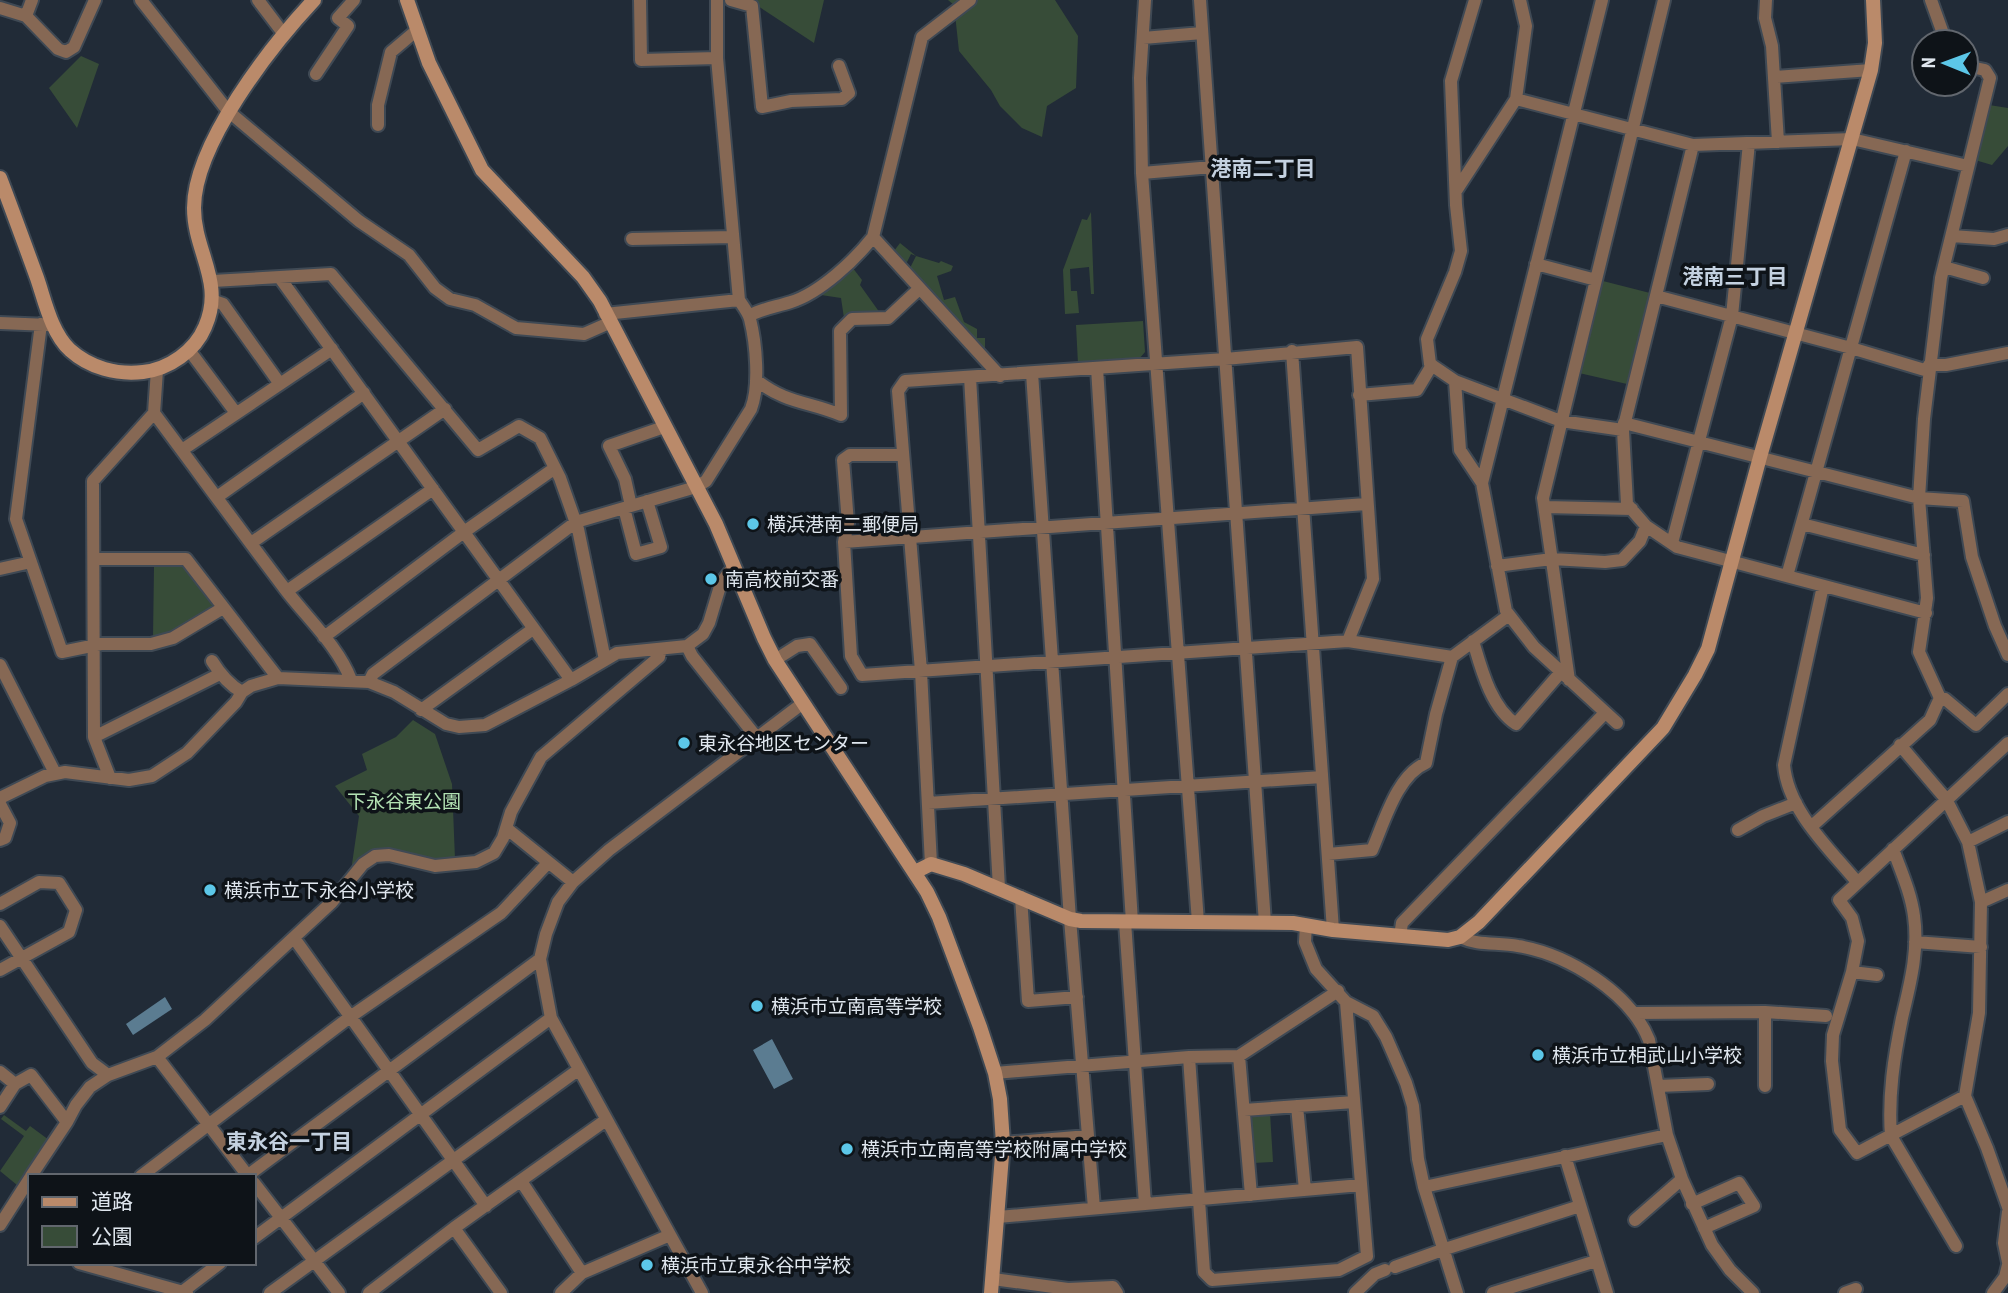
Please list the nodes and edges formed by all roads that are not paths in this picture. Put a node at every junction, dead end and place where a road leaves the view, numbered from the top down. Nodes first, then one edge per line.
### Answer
1 (32, 0) edge
2 (95, 0) edge
3 (141, 0) edge
4 (258, 0) edge
5 (314, 0) edge
6 (354, 0) edge
7 (407, 0) edge
8 (640, 0) edge
9 (717, 0) edge
10 (731, 0) edge
11 (970, 0) edge
12 (1145, 0) edge
13 (1200, 0) edge
14 (1475, 0) edge
15 (1520, 0) edge
16 (1602, 0) edge
17 (1664, 0) edge
18 (1766, 0) edge
19 (1873, 0) edge
20 (1931, 0) edge
21 (0, 8) edge
22 (26, 16) junction
23 (1941, 28) edge
24 (416, 30) junction
25 (283, 33) junction
26 (1202, 33) junction
27 (1143, 38) junction
28 (717, 58) junction
29 (839, 66) dead end
30 (1871, 70) junction
31 (1980, 70) edge
32 (316, 74) dead end
33 (1774, 77) junction
34 (1516, 100) junction
35 (228, 111) junction
36 (1573, 114) junction
37 (378, 125) dead end
38 (1632, 129) junction
39 (1852, 139) junction
40 (1778, 142) junction
41 (1749, 143) junction
42 (1693, 145) junction
43 (1906, 151) junction
44 (1968, 166) junction
45 (1212, 167) junction
46 (1142, 173) junction
47 (0, 178) edge
48 (1456, 191) junction
49 (7, 213) edge
50 (2008, 235) edge
51 (873, 236) junction
52 (1952, 236) junction
53 (733, 237) junction
54 (632, 239) dead end
55 (1536, 264) junction
56 (1944, 267) junction
57 (280, 278) junction
58 (1983, 278) dead end
59 (1596, 280) junction
60 (213, 281) junction
61 (919, 289) junction
62 (1656, 296) junction
63 (211, 300) junction
64 (738, 300) junction
65 (749, 316) junction
66 (1732, 316) junction
67 (607, 318) junction
68 (0, 323) edge
69 (47, 325) junction
70 (1796, 333) junction
71 (1851, 348) junction
72 (332, 349) junction
73 (189, 350) junction
74 (1292, 351) junction
75 (2008, 353) edge
76 (1225, 359) junction
77 (1155, 364) junction
78 (1432, 365) junction
79 (1097, 368) junction
80 (1929, 368) junction
81 (157, 370) junction
82 (1032, 373) junction
83 (1000, 376) junction
84 (970, 377) junction
85 (756, 380) junction
86 (1455, 381) junction
87 (280, 384) junction
88 (364, 393) junction
89 (1359, 395) junction
90 (1502, 399) junction
91 (445, 409) junction
92 (154, 413) junction
93 (236, 413) junction
94 (1560, 421) junction
95 (1624, 426) junction
96 (664, 427) junction
97 (399, 441) junction
98 (1698, 442) junction
99 (182, 450) junction
100 (902, 455) junction
101 (1760, 457) junction
102 (555, 468) junction
103 (1816, 472) junction
104 (1482, 483) junction
105 (696, 487) junction
106 (433, 489) junction
107 (217, 497) junction
108 (1919, 498) junction
109 (648, 502) junction
110 (1366, 503) junction
111 (627, 507) junction
112 (1545, 507) junction
113 (1303, 508) junction
114 (1632, 509) junction
115 (1236, 513) junction
116 (1169, 518) junction
117 (576, 522) junction
118 (1106, 523) junction
119 (1802, 524) junction
120 (1646, 526) junction
121 (1043, 527) junction
122 (464, 532) junction
123 (979, 532) junction
124 (909, 537) junction
125 (844, 542) junction
126 (251, 543) junction
127 (1672, 543) junction
128 (1924, 555) junction
129 (94, 559) junction
130 (1552, 559) junction
131 (31, 562) junction
132 (1732, 562) junction
133 (734, 566) junction
134 (1497, 566) junction
135 (0, 569) edge
136 (1787, 576) junction
137 (498, 580) junction
138 (1823, 586) junction
139 (287, 591) junction
140 (223, 608) junction
141 (1926, 613) junction
142 (1509, 615) junction
143 (2002, 624) edge
144 (533, 629) junction
145 (324, 637) junction
146 (1348, 640) junction
147 (1473, 641) junction
148 (1313, 643) junction
149 (92, 645) junction
150 (687, 646) junction
151 (1245, 648) junction
152 (661, 649) junction
153 (1178, 653) junction
154 (2008, 655) edge
155 (1115, 657) junction
156 (1452, 657) junction
157 (605, 660) junction
158 (775, 660) junction
159 (212, 661) dead end
160 (1052, 662) junction
161 (0, 665) edge
162 (986, 667) junction
163 (921, 671) junction
164 (220, 674) junction
165 (1565, 676) junction
166 (278, 678) junction
167 (351, 680) junction
168 (571, 680) junction
169 (369, 682) junction
170 (841, 688) dead end
171 (242, 692) junction
172 (2008, 695) edge
173 (1940, 698) junction
174 (803, 703) junction
175 (421, 710) junction
176 (1605, 713) junction
177 (1617, 723) dead end
178 (94, 737) junction
179 (757, 738) junction
180 (2008, 743) edge
181 (1900, 746) junction
182 (55, 773) junction
183 (1322, 777) junction
184 (110, 778) junction
185 (1255, 781) junction
186 (1188, 786) junction
187 (1123, 790) junction
188 (1062, 794) junction
189 (0, 798) edge
190 (994, 799) junction
191 (1946, 799) junction
192 (928, 803) junction
193 (1796, 803) junction
194 (0, 804) edge
195 (2008, 822) edge
196 (1812, 826) junction
197 (506, 828) junction
198 (1738, 830) dead end
199 (0, 840) edge
200 (1968, 842) junction
201 (1893, 849) junction
202 (1328, 854) junction
203 (548, 863) junction
204 (931, 864) junction
205 (915, 872) junction
206 (1857, 882) junction
207 (573, 883) junction
208 (999, 888) junction
209 (2008, 890) edge
210 (1021, 897) junction
211 (1981, 902) junction
212 (0, 904) edge
213 (1070, 919) junction
214 (1128, 922) junction
215 (1198, 922) junction
216 (1265, 923) junction
217 (1306, 925) junction
218 (0, 926) edge
219 (1333, 930) junction
220 (1401, 936) junction
221 (1460, 937) junction
222 (294, 938) junction
223 (1915, 942) junction
224 (1980, 947) junction
225 (21, 958) junction
226 (540, 959) junction
227 (0, 970) edge
228 (1852, 972) junction
229 (1877, 975) dead end
230 (1338, 991) junction
231 (1077, 997) junction
232 (1346, 1002) junction
233 (1765, 1012) junction
234 (1635, 1013) junction
235 (1826, 1016) dead end
236 (351, 1017) junction
237 (551, 1018) junction
238 (1239, 1056) junction
239 (1189, 1057) junction
240 (157, 1058) junction
241 (1135, 1062) junction
242 (1082, 1066) junction
243 (578, 1070) junction
244 (389, 1071) junction
245 (0, 1072) edge
246 (995, 1073) junction
247 (108, 1075) junction
248 (15, 1084) junction
249 (1708, 1084) dead end
250 (1658, 1086) junction
251 (1765, 1086) dead end
252 (1965, 1096) junction
253 (1354, 1102) junction
254 (1297, 1106) junction
255 (0, 1107) edge
256 (1244, 1110) junction
257 (421, 1115) junction
258 (606, 1120) junction
259 (67, 1122) junction
260 (209, 1126) junction
261 (1667, 1135) junction
262 (1088, 1136) junction
263 (1891, 1136) junction
264 (1003, 1143) junction
265 (1565, 1156) junction
266 (453, 1160) junction
267 (32, 1174) edge
268 (144, 1174) edge
269 (246, 1174) edge
270 (251, 1174) edge
271 (1682, 1179) junction
272 (28, 1180) edge
273 (521, 1181) junction
274 (1361, 1185) junction
275 (256, 1186) edge
276 (1423, 1187) junction
277 (1305, 1190) junction
278 (1251, 1195) junction
279 (1198, 1199) junction
280 (1692, 1203) junction
281 (1145, 1204) junction
282 (486, 1206) junction
283 (1580, 1206) junction
284 (1094, 1208) junction
285 (2008, 1209) edge
286 (998, 1217) junction
287 (281, 1218) junction
288 (1635, 1220) dead end
289 (0, 1225) edge
290 (454, 1228) junction
291 (1704, 1228) junction
292 (670, 1235) junction
293 (256, 1237) edge
294 (1956, 1245) dead end
295 (1444, 1249) junction
296 (314, 1261) junction
297 (1596, 1261) junction
298 (2008, 1264) edge
299 (86, 1265) edge
300 (126, 1265) edge
301 (218, 1265) edge
302 (115, 1273) junction
303 (582, 1273) junction
304 (992, 1286) edge
305 (147, 1288) edge
306 (1068, 1291) edge
307 (184, 1292) edge
308 (270, 1293) edge
309 (339, 1293) edge
310 (369, 1293) edge
311 (502, 1293) edge
312 (561, 1293) edge
313 (702, 1293) edge
314 (1117, 1293) edge
315 (1355, 1293) edge
316 (1457, 1293) edge
317 (1493, 1293) edge
318 (1607, 1293) edge
319 (1753, 1293) edge
320 (1993, 1293) edge

1 - 22 street
2 - 22 street
3 - 35 street
4 - 25 street
5 - 25 street
6 - 32 street
7 - 24 street
8 - 28 street
9 - 28 street
10 - 29 street
11 - 51 street
12 - 27 street
13 - 26 street
14 - 48 street
15 - 34 street
16 - 36 street
17 - 38 street
18 - 33 street
19 - 30 street
20 - 23 street
21 - 22 street
24 - 37 street
24 - 67 street
25 - 35 street
26 - 27 street
26 - 45 street
27 - 46 street
28 - 53 street
30 - 33 street
30 - 39 street
31 - 44 street
33 - 40 street
34 - 36 street
34 - 48 street
35 - 60 street
35 - 67 street
36 - 38 street
36 - 55 street
38 - 42 street
38 - 59 street
39 - 40 street
39 - 43 street
39 - 70 street
40 - 41 street
41 - 42 street
41 - 66 street
42 - 62 street
43 - 44 street
43 - 71 street
44 - 52 street
45 - 46 street
45 - 76 street
46 - 77 street
47 - 49 street
48 - 78 street
49 - 69 street
50 - 52 street
51 - 61 street
51 - 65 street
52 - 56 street
53 - 54 street
53 - 64 street
55 - 59 street
55 - 90 street
56 - 58 street
56 - 80 street
57 - 60 street
57 - 72 street
57 - 91 street
59 - 94 street
60 - 63 street
61 - 83 street
61 - 85 street
62 - 66 street
62 - 95 street
63 - 73 street
63 - 87 street
64 - 65 street
64 - 67 street
65 - 85 street
66 - 70 street
66 - 98 street
67 - 96 street
68 - 69 street
69 - 81 street
69 - 131 street
70 - 71 street
70 - 101 street
71 - 80 street
71 - 103 street
72 - 87 street
72 - 88 street
73 - 81 street
73 - 93 street
74 - 76 street
74 - 89 street
74 - 113 street
75 - 80 street
76 - 77 street
76 - 115 street
77 - 79 street
77 - 116 street
78 - 86 street
78 - 89 street
79 - 82 street
79 - 118 street
80 - 108 street
81 - 92 street
82 - 83 street
82 - 121 street
83 - 84 street
84 - 100 street
84 - 123 street
85 - 105 street
86 - 90 street
86 - 104 street
87 - 93 street
88 - 97 street
88 - 107 street
89 - 110 street
90 - 94 street
90 - 104 street
91 - 97 street
91 - 102 street
92 - 99 street
92 - 129 street
93 - 99 street
94 - 95 street
94 - 112 street
95 - 98 street
95 - 114 street
96 - 105 street
96 - 111 street
97 - 106 street
97 - 126 street
98 - 101 street
98 - 127 street
99 - 107 street
100 - 124 street
100 - 125 street
101 - 103 street
101 - 132 street
102 - 117 street
102 - 122 street
103 - 108 street
103 - 119 street
104 - 134 street
105 - 109 street
105 - 133 street
106 - 122 street
106 - 139 street
107 - 126 street
108 - 128 street
108 - 143 street
109 - 111 street
109 - 111 street
110 - 113 street
110 - 146 street
111 - 117 street
112 - 114 street
112 - 130 street
113 - 115 street
113 - 148 street
114 - 120 street
115 - 116 street
115 - 151 street
116 - 118 street
116 - 153 street
117 - 137 street
117 - 157 street
118 - 121 street
118 - 155 street
119 - 128 street
119 - 136 street
120 - 127 street
120 - 130 street
121 - 123 street
121 - 160 street
122 - 137 street
122 - 145 street
123 - 124 street
123 - 162 street
124 - 125 street
124 - 163 street
125 - 163 street
126 - 139 street
127 - 132 street
128 - 141 street
129 - 140 street
129 - 149 street
130 - 134 street
130 - 165 street
131 - 135 street
131 - 149 street
132 - 136 street
132 - 221 street
133 - 150 street
133 - 158 street
134 - 142 street
136 - 138 street
137 - 144 street
137 - 169 street
138 - 141 street
138 - 193 street
139 - 145 street
140 - 149 street
140 - 166 street
141 - 173 street
142 - 147 street
142 - 165 street
143 - 154 street
144 - 168 street
144 - 175 street
145 - 167 street
146 - 148 street
146 - 156 street
147 - 156 street
147 - 165 street
148 - 151 street
148 - 183 street
149 - 178 street
150 - 152 street
150 - 179 street
151 - 153 street
151 - 185 street
152 - 157 street
152 - 197 street
153 - 155 street
153 - 186 street
155 - 160 street
155 - 187 street
156 - 202 street
157 - 168 street
158 - 170 street
158 - 174 street
159 - 164 street
160 - 162 street
160 - 188 street
161 - 182 street
162 - 163 street
162 - 190 street
163 - 192 street
164 - 171 street
164 - 178 street
165 - 176 street
166 - 167 street
166 - 171 street
167 - 169 street
168 - 175 street
169 - 175 street
171 - 184 street
172 - 173 street
173 - 181 street
174 - 179 street
174 - 205 street
176 - 177 street
176 - 220 street
178 - 184 street
179 - 207 street
180 - 191 street
181 - 191 street
181 - 196 street
182 - 184 street
182 - 189 street
183 - 185 street
183 - 202 street
185 - 186 street
185 - 216 street
186 - 187 street
186 - 215 street
187 - 188 street
187 - 214 street
188 - 190 street
188 - 213 street
190 - 192 street
190 - 208 street
191 - 200 street
191 - 201 street
192 - 204 street
193 - 196 street
193 - 198 street
194 - 199 street
195 - 200 street
196 - 206 street
197 - 203 street
197 - 222 street
200 - 211 street
201 - 206 street
201 - 223 street
202 - 219 street
203 - 207 street
203 - 236 street
204 - 205 street
204 - 208 street
205 - 246 street
206 - 228 street
207 - 226 street
208 - 210 street
209 - 211 street
210 - 213 street
210 - 231 street
211 - 224 street
212 - 225 street
213 - 214 street
213 - 231 street
214 - 215 street
214 - 241 street
215 - 216 street
216 - 217 street
217 - 219 street
217 - 230 street
218 - 225 street
219 - 220 street
220 - 221 street
221 - 234 street
222 - 236 street
222 - 240 street
223 - 224 street
223 - 263 street
224 - 252 street
225 - 227 street
225 - 247 street
226 - 237 street
226 - 244 street
228 - 229 street
228 - 263 street
230 - 232 street
230 - 238 street
231 - 242 street
232 - 253 street
232 - 276 street
233 - 234 street
233 - 235 street
233 - 251 street
234 - 250 street
236 - 244 street
236 - 260 street
237 - 243 street
237 - 257 street
238 - 239 street
238 - 256 street
239 - 241 street
239 - 279 street
240 - 247 street
240 - 260 street
241 - 242 street
241 - 281 street
242 - 246 street
242 - 262 street
243 - 258 street
243 - 266 street
244 - 257 street
244 - 270 street
245 - 248 street
246 - 264 street
247 - 259 street
248 - 255 street
248 - 259 street
249 - 250 street
250 - 261 street
252 - 263 street
252 - 285 street
253 - 254 street
253 - 274 street
254 - 256 street
254 - 277 street
256 - 278 street
257 - 266 street
257 - 287 street
258 - 273 street
258 - 292 street
259 - 267 street
260 - 268 street
260 - 269 street
261 - 265 street
261 - 271 street
262 - 264 street
262 - 284 street
263 - 294 street
264 - 286 street
265 - 276 street
265 - 283 street
266 - 282 street
266 - 296 street
271 - 280 street
271 - 288 street
272 - 289 street
273 - 282 street
273 - 303 street
274 - 277 street
274 - 279 street
275 - 287 street
276 - 295 street
277 - 278 street
278 - 279 street
279 - 281 street
280 - 291 street
280 - 291 street
281 - 284 street
282 - 290 street
283 - 295 street
283 - 297 street
284 - 286 street
285 - 298 street
286 - 304 street
287 - 293 street
287 - 296 street
290 - 310 street
290 - 311 street
291 - 319 street
292 - 303 street
292 - 313 street
295 - 315 street
295 - 316 street
296 - 308 street
296 - 309 street
297 - 317 street
297 - 318 street
298 - 320 street
299 - 302 street
300 - 302 street
301 - 307 street
302 - 305 street
303 - 312 street
304 - 306 street
305 - 307 street
306 - 314 street

